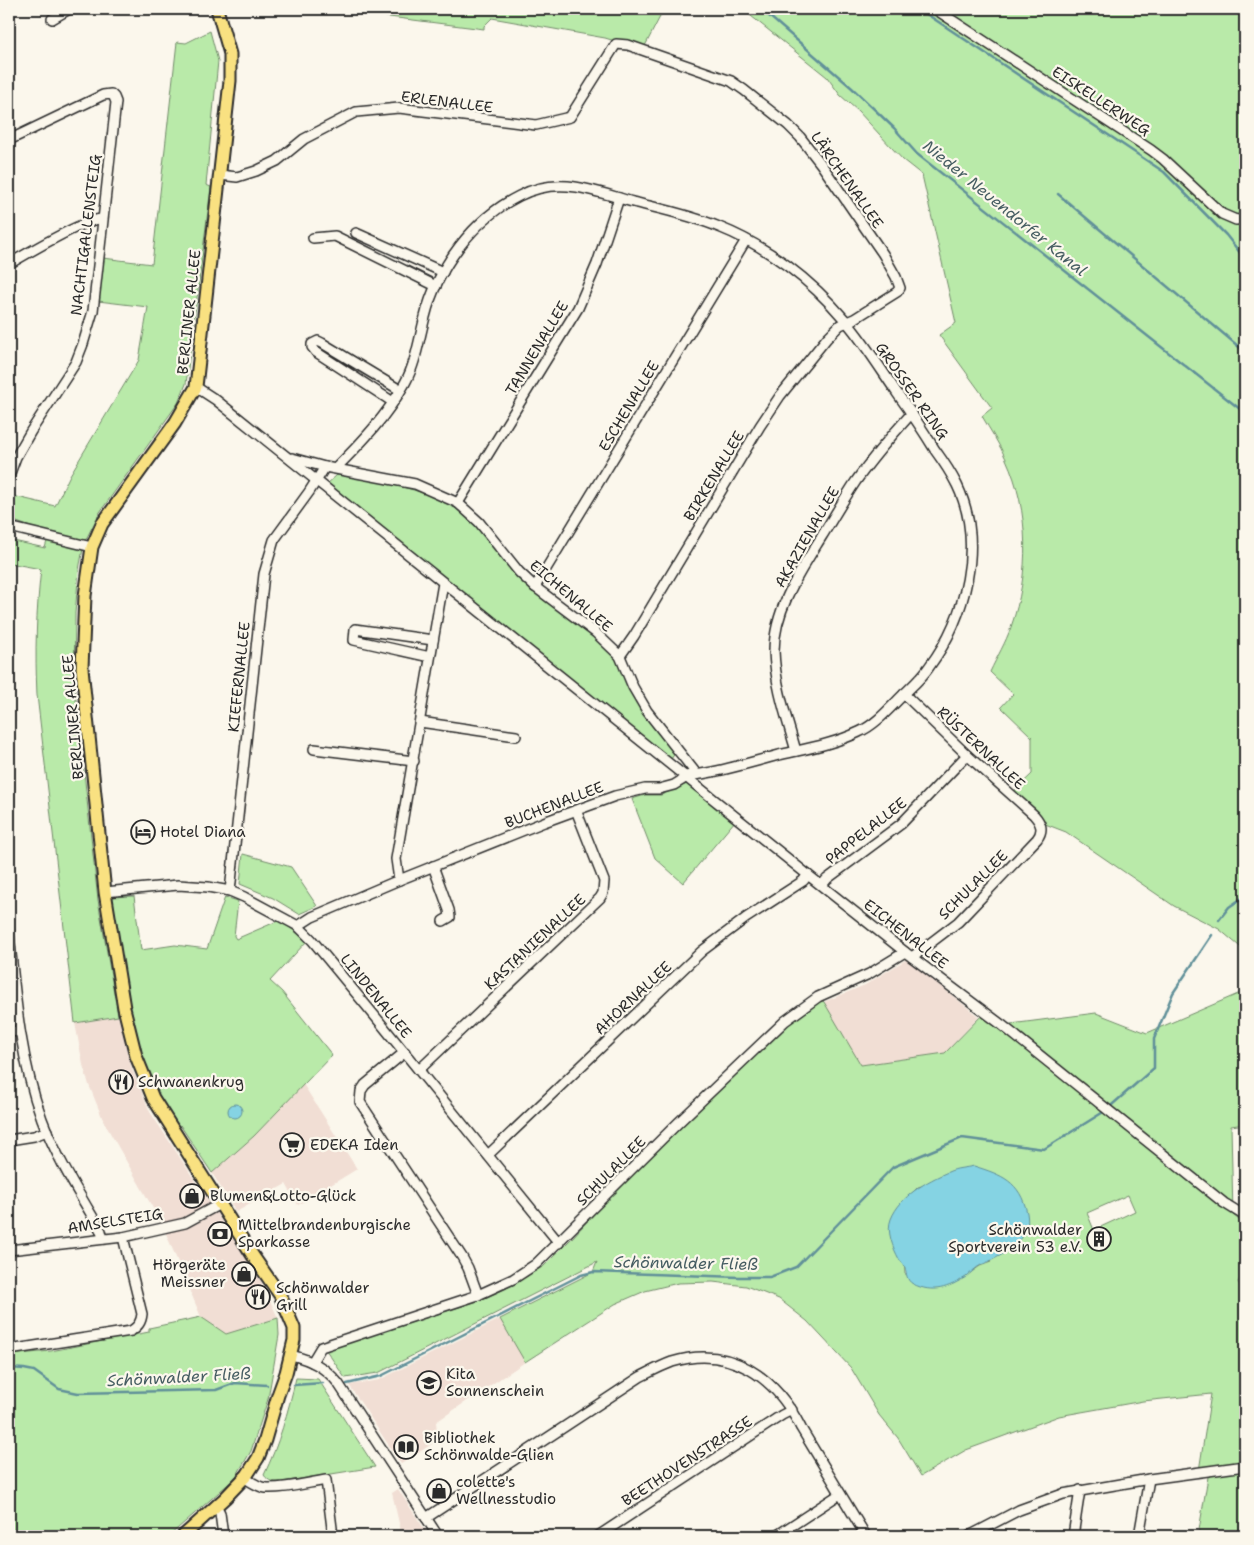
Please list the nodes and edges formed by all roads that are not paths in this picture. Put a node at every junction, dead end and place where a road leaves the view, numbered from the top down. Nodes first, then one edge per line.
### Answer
1 (69, 9) edge
2 (217, 9) edge
3 (935, 9) edge
4 (52, 19) dead end
5 (616, 44) joint
6 (9, 140) edge
7 (220, 175) junction
8 (619, 198) junction
9 (102, 219) junction
10 (1245, 219) edge
11 (356, 233) dead end
12 (313, 238) dead end
13 (746, 240) junction
14 (9, 264) edge
15 (442, 272) junction
16 (436, 286) junction
17 (847, 322) junction
18 (196, 387) junction
19 (400, 390) junction
20 (393, 402) junction
21 (912, 413) junction
22 (9, 450) edge
23 (16, 457) junction
24 (287, 457) junction
25 (325, 466) junction
26 (336, 468) junction
27 (9, 476) edge
28 (317, 480) junction
29 (458, 503) junction
30 (9, 527) edge
31 (92, 548) junction
32 (443, 583) junction
33 (535, 587) junction
34 (433, 640) junction
35 (620, 656) junction
36 (430, 657) junction
37 (904, 694) junction
38 (420, 722) junction
39 (516, 736) dead end
40 (314, 749) dead end
41 (796, 751) junction
42 (968, 755) junction
43 (414, 761) junction
44 (685, 776) junction
45 (576, 810) junction
46 (1040, 822) joint
47 (433, 866) junction
48 (808, 875) junction
49 (399, 880) junction
50 (822, 885) junction
51 (230, 891) junction
52 (105, 892) junction
53 (443, 921) dead end
54 (298, 926) junction
55 (9, 932) edge
56 (908, 954) junction
57 (9, 1031) edge
58 (20, 1032) junction
59 (405, 1052) junction
60 (419, 1070) junction
61 (47, 1131) junction
62 (9, 1140) edge
63 (488, 1155) junction
64 (220, 1204) junction
65 (1245, 1216) edge
66 (123, 1237) junction
67 (103, 1238) junction
68 (559, 1242) junction
69 (9, 1250) edge
70 (478, 1295) junction
71 (9, 1350) edge
72 (291, 1355) junction
73 (312, 1362) junction
74 (792, 1410) junction
75 (1245, 1466) edge
76 (245, 1478) junction
77 (1149, 1478) junction
78 (1080, 1490) junction
79 (840, 1494) junction
80 (216, 1506) junction
81 (426, 1518) junction
82 (183, 1536) edge
83 (223, 1536) edge
84 (333, 1536) edge
85 (438, 1536) edge
86 (598, 1536) edge
87 (776, 1536) edge
88 (866, 1536) edge
89 (969, 1536) edge
90 (1073, 1536) edge
91 (1139, 1536) edge

1 - 4 street
2 - 7 main road, BERLINER ALLEE
3 - 10 street, EISKELLERWEG
5 - 7 street, ERLENALLEE
5 - 17 street, LÄRCHENALLEE
6 - 9 street, NACHTIGALLENSTEIG
7 - 18 main road, BERLINER ALLEE
8 - 13 street, GROSSER RING
8 - 15 street, GROSSER RING
8 - 29 street, TANNENALLEE
9 - 14 street
9 - 23 street, NACHTIGALLENSTEIG
11 - 15 street
12 - 16 street
13 - 17 street, GROSSER RING
13 - 33 street, ESCHENALLEE
15 - 16 street, GROSSER RING
16 - 19 street, GROSSER RING
17 - 21 street, GROSSER RING
17 - 35 street, BIRKENALLEE
18 - 24 street, EICHENALLEE
18 - 31 main road, BERLINER ALLEE
19 - 20 street, GROSSER RING
19 - 20 street
20 - 26 street, GROSSER RING
21 - 37 street, GROSSER RING
21 - 41 street, AKAZIENALLEE
22 - 23 street
23 - 27 street, NACHTIGALLENSTEIG
24 - 25 street, EICHENALLEE
24 - 28 street, EICHENALLEE
25 - 26 street, EICHENALLEE
25 - 28 street
26 - 29 street, EICHENALLEE
28 - 32 street, EICHENALLEE
28 - 51 street, KIEFERNALLEE
29 - 33 street, EICHENALLEE
30 - 31 street
31 - 52 main road, BERLINER ALLEE
32 - 34 street
32 - 44 street, EICHENALLEE
33 - 35 street, EICHENALLEE
34 - 36 street
34 - 36 street
35 - 44 street, EICHENALLEE
36 - 38 street
37 - 41 street, GROSSER RING
37 - 42 street, RÜSTERNALLEE
38 - 39 street
38 - 43 street
40 - 43 street
41 - 44 street, GROSSER RING
42 - 46 street, RÜSTERNALLEE
42 - 50 street, PAPPELALLEE
43 - 49 street
44 - 45 street, BUCHENALLEE
44 - 48 street, EICHENALLEE
45 - 47 street, BUCHENALLEE
45 - 60 street, KASTANIENALLEE
46 - 56 street, SCHULALLEE
47 - 49 street, BUCHENALLEE
47 - 53 street
48 - 50 street, EICHENALLEE
48 - 63 street, AHORNALLEE
49 - 54 street, BUCHENALLEE
50 - 56 street, EICHENALLEE
51 - 52 street, LINDENALLEE
51 - 54 street, LINDENALLEE
52 - 64 main road, BERLINER ALLEE
54 - 59 street, LINDENALLEE
55 - 58 street
56 - 65 street, EICHENALLEE
56 - 68 street, SCHULALLEE
57 - 58 street
58 - 61 street
59 - 60 street, LINDENALLEE
59 - 70 street
60 - 63 street, LINDENALLEE
61 - 62 street
61 - 67 street
63 - 68 street, LINDENALLEE
64 - 66 street, AMSELSTEIG
64 - 72 main road, BERLINER ALLEE
66 - 67 street, AMSELSTEIG
66 - 71 street
67 - 69 street, AMSELSTEIG
68 - 70 street, SCHULALLEE
70 - 73 street, SCHULALLEE
72 - 73 street
72 - 76 main road, BERLINER ALLEE
73 - 81 street
74 - 79 street
74 - 81 street
74 - 86 street, BEETHOVENSTRASSE
75 - 77 street
76 - 80 main road, BERLINER ALLEE
76 - 84 street
77 - 78 street
77 - 91 street
78 - 89 street
78 - 90 street
79 - 87 street
79 - 88 street
80 - 82 main road, BERLINER ALLEE
80 - 83 street
81 - 85 street

